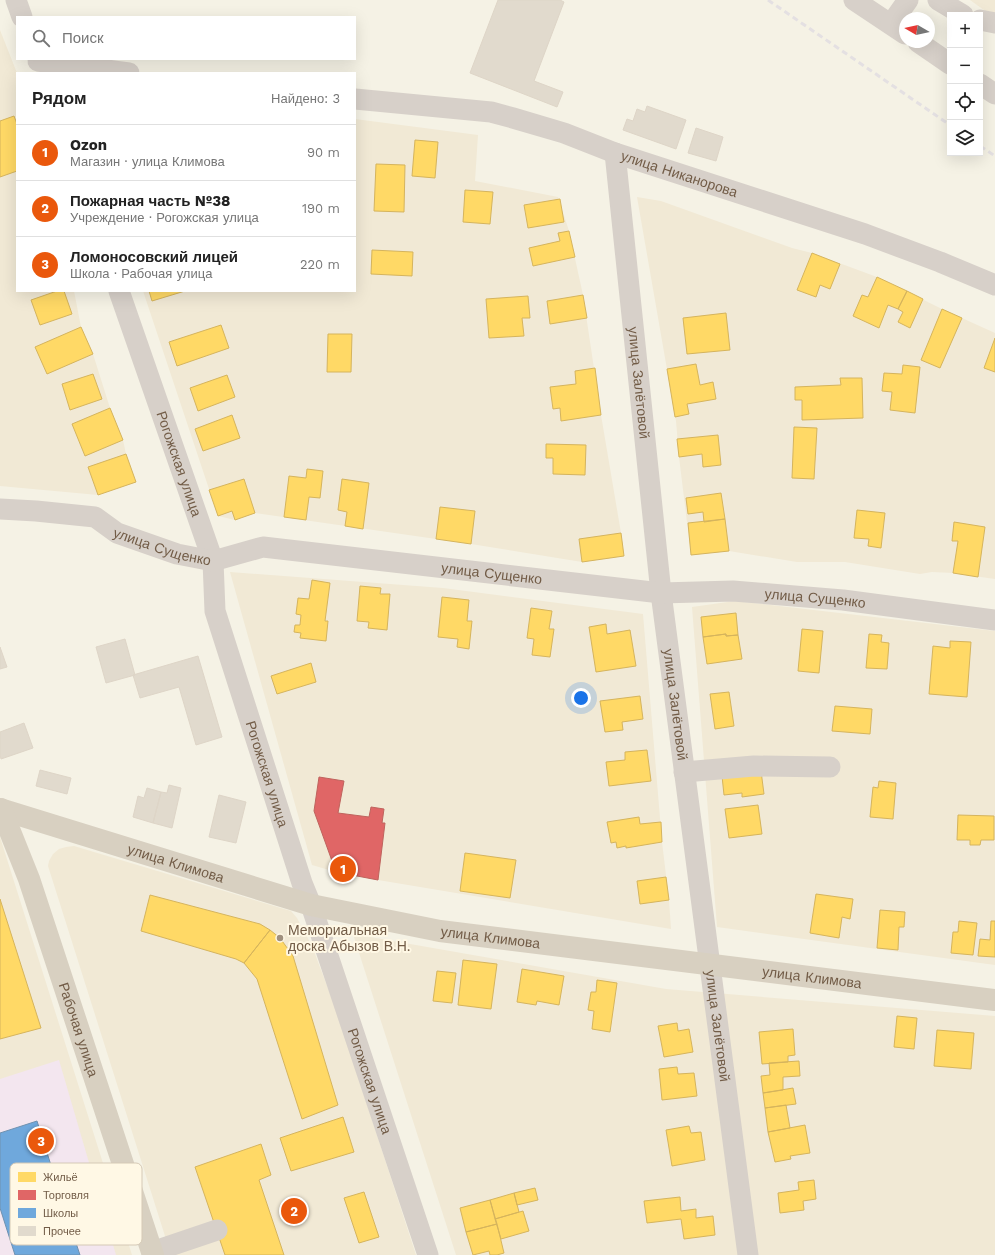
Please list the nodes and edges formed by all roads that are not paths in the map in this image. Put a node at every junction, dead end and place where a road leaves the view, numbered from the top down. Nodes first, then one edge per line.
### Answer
1 (16, 0) edge
2 (854, 0) edge
3 (908, 0) edge
4 (938, 0) edge
5 (958, 12) edge
6 (22, 16) edge
7 (983, 20) edge
8 (995, 22) edge
9 (898, 29) edge
10 (927, 48) edge
11 (947, 62) edge
12 (40, 64) edge
13 (119, 72) edge
14 (983, 86) edge
15 (995, 94) edge
16 (356, 99) edge
17 (615, 153) junction
18 (995, 285) edge
19 (119, 292) edge
20 (0, 509) edge
21 (213, 561) junction
22 (661, 593) junction
23 (995, 620) edge
24 (830, 767) dead end
25 (684, 772) junction
26 (0, 808) edge
27 (311, 905) junction
28 (710, 965) junction
29 (995, 1000) edge
30 (122, 1163) edge
31 (142, 1224) edge
32 (217, 1230) dead end
33 (152, 1254) edge
34 (428, 1255) edge
35 (748, 1255) edge

1 - 6 street
2 - 9 street
3 - 9 street
4 - 5 street
7 - 8 street
10 - 11 street
12 - 13 street
14 - 15 street
16 - 17 street, улица Никанорова
17 - 18 street, улица Никанорова
17 - 22 street, улица Залётовой
19 - 21 street, Рогожская улица
20 - 21 street, улица Сущенко
21 - 22 street, улица Сущенко
21 - 27 street, Рогожская улица
22 - 23 street, улица Сущенко
22 - 25 street, улица Залётовой
24 - 25 street
25 - 28 street, улица Залётовой
26 - 27 main road, улица Климова
26 - 30 main road, Рабочая улица
27 - 28 main road, улица Климова
27 - 34 street, Рогожская улица
28 - 29 main road, улица Климова
28 - 35 street, улица Залётовой
31 - 33 main road, Рабочая улица
32 - 33 street

